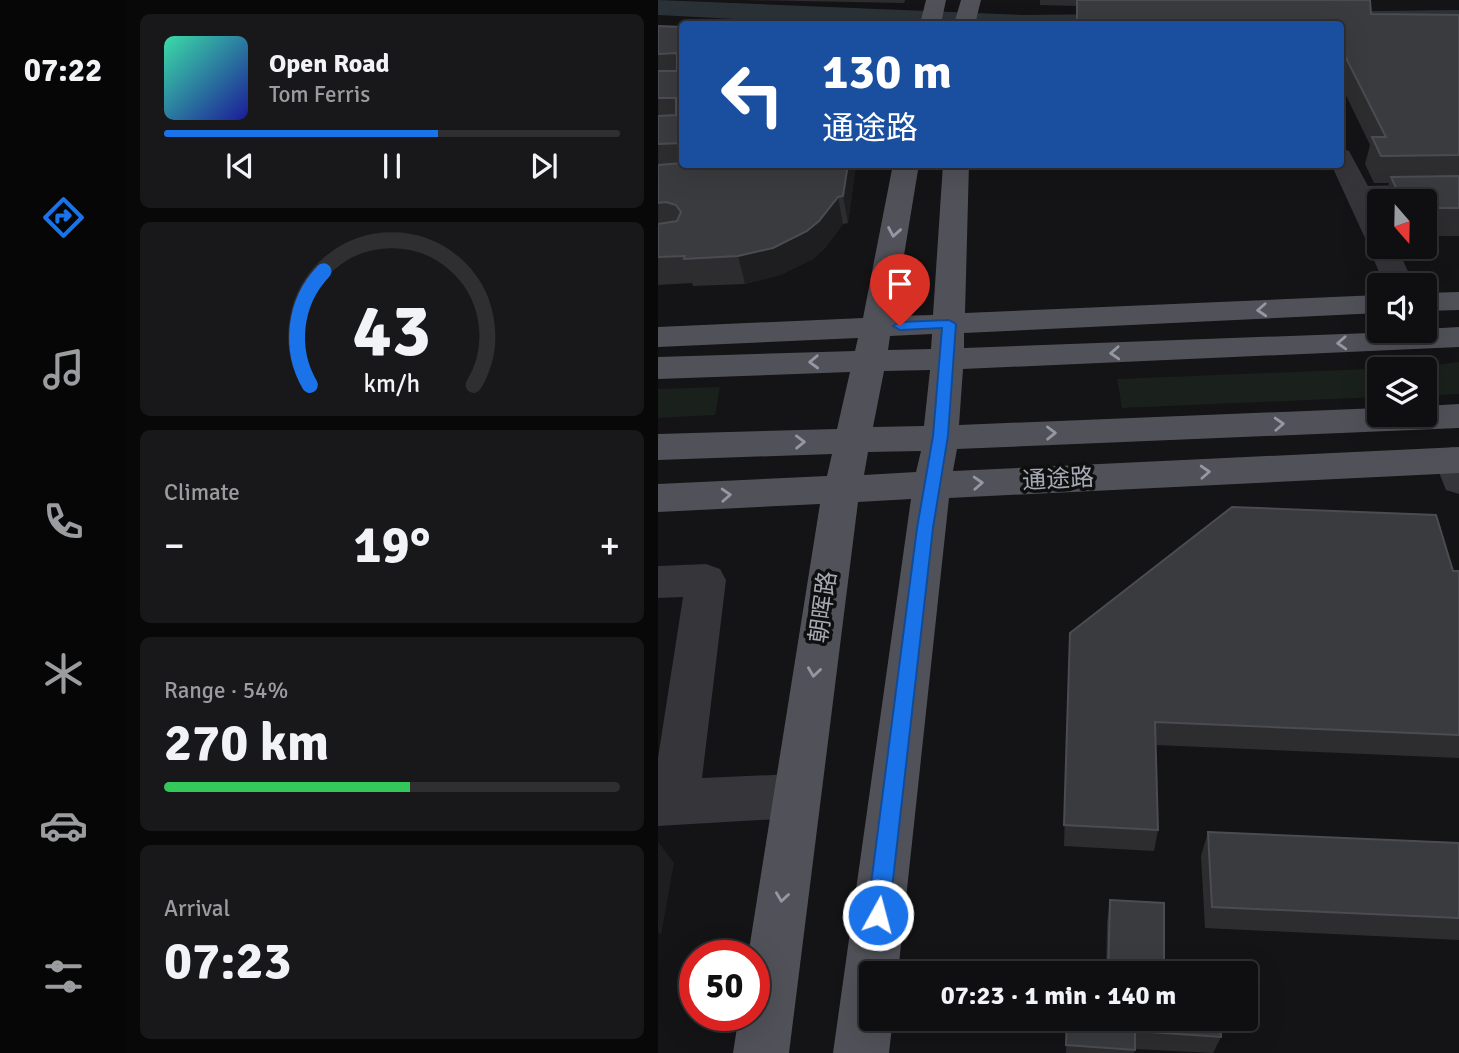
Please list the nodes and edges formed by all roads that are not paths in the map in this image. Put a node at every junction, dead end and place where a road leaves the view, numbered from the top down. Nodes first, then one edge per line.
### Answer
1 (970, 1) edge
2 (966, 21) edge
3 (1344, 164) edge
4 (905, 168) edge
5 (956, 168) edge
6 (1459, 192) edge
7 (1360, 194) junction
8 (1367, 210) edge
9 (1459, 301) edge
10 (1437, 302) edge
11 (1367, 305) edge
12 (658, 337) edge
13 (1459, 337) edge
14 (948, 341) junction
15 (871, 344) junction
16 (658, 368) edge
17 (1459, 416) edge
18 (941, 436) junction
19 (851, 441) junction
20 (658, 447) edge
21 (1457, 467) edge
22 (932, 485) junction
23 (841, 489) junction
24 (658, 498) edge
25 (658, 582) edge
26 (796, 796) junction
27 (666, 803) edge
28 (761, 1053) edge
29 (861, 1053) edge

1 - 2 main road
3 - 7 street
4 -> 15 main road, 朝晖路
5 - 14 main road
6 - 7 street
7 - 8 street
9 - 10 main road
11 -> 14 main road
12 - 15 main road
13 -> 14 main road
14 - 15 main road
14 - 18 main road
15 -> 16 main road
15 - 19 main road, 朝晖路
18 -> 17 main road, 通途路
18 - 19 main road, 通途路
18 - 22 main road
20 -> 19 main road, 通途路
19 - 23 main road, 朝晖路
22 -> 21 main road, 通途路
22 - 23 main road, 通途路
22 - 29 main road
24 -> 23 main road, 通途路
23 -> 26 main road, 朝晖路
25 - 27 street
26 - 27 street
26 -> 28 main road, 朝晖路

